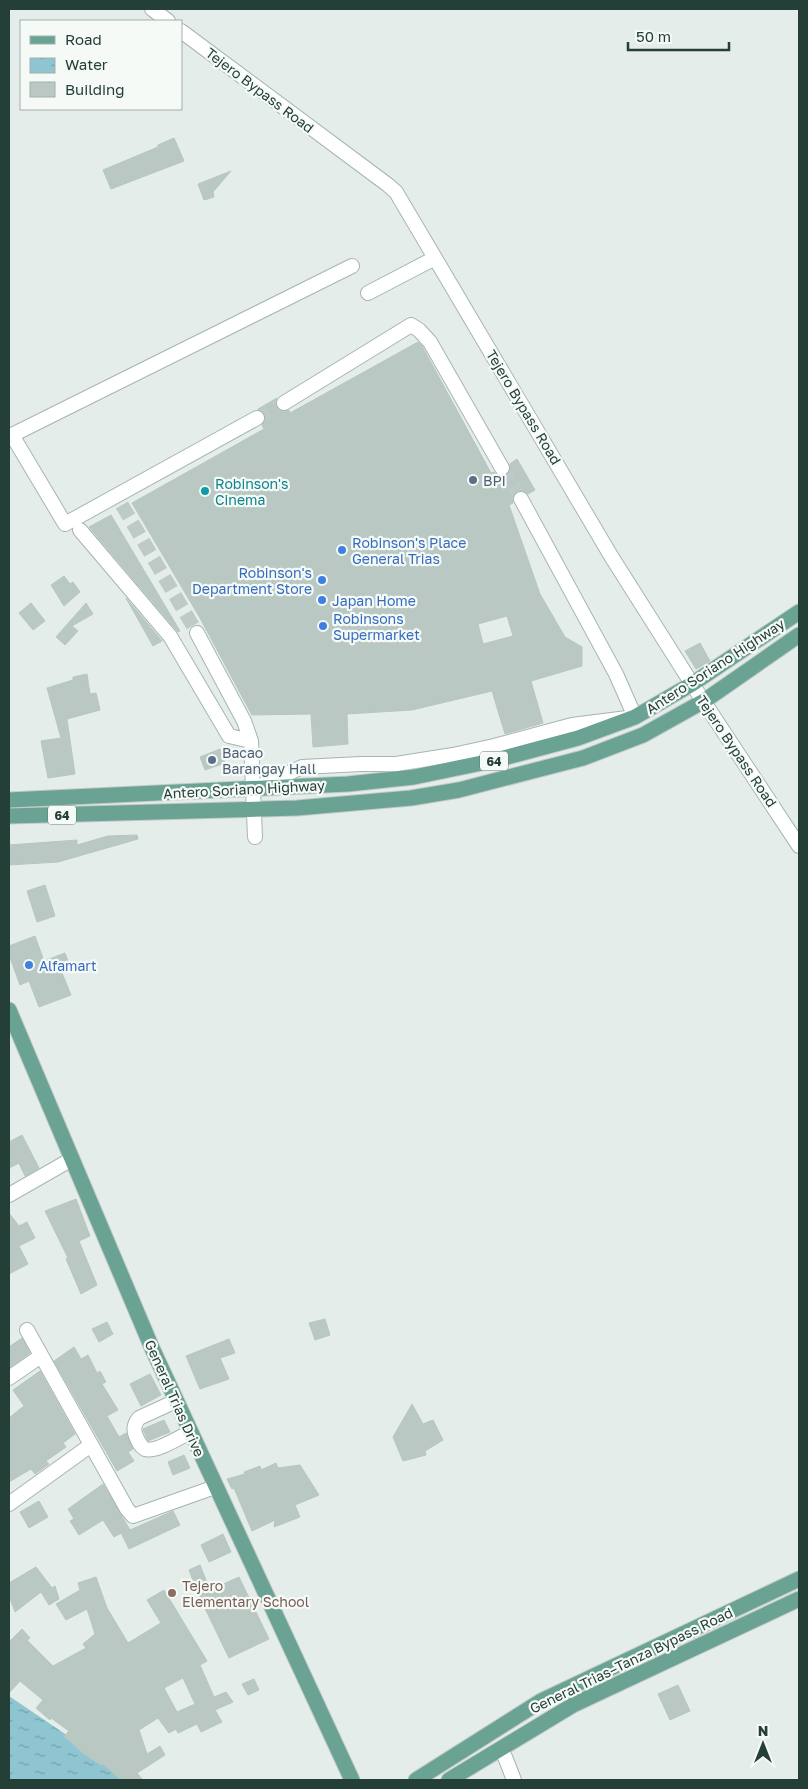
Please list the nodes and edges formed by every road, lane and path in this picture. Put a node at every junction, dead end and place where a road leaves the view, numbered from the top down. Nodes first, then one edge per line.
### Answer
1 (152, 9) edge
2 (167, 20) edge
3 (182, 32) edge
4 (435, 258) junction
5 (352, 266) dead end
6 (368, 293) dead end
7 (284, 403) tunnel mouth
8 (257, 418) tunnel mouth
9 (502, 468) tunnel mouth
10 (521, 499) tunnel mouth
11 (80, 530) dead end
12 (799, 612) edge
13 (197, 633) tunnel mouth
14 (799, 635) edge
15 (692, 684) junction
16 (704, 701) junction
17 (635, 717) junction
18 (251, 741) junction
19 (253, 789) junction
20 (9, 800) edge
21 (254, 810) junction
22 (9, 816) edge
23 (255, 837) dead end
24 (799, 846) edge
25 (9, 1010) edge
26 (72, 1159) junction
27 (9, 1194) edge
28 (27, 1330) dead end
29 (41, 1356) junction
30 (9, 1378) edge
31 (176, 1401) junction
32 (190, 1432) junction
33 (91, 1445) junction
34 (215, 1487) junction
35 (9, 1504) edge
36 (799, 1579) edge
37 (799, 1600) edge
38 (492, 1732) junction
39 (504, 1752) junction
40 (352, 1780) edge
41 (416, 1780) edge
42 (449, 1780) edge
43 (514, 1780) edge

1 - 2 street
3 - 4 street, Tejero Bypass Road
4 - 6 street
4 - 15 street, Tejero Bypass Road
5 - 8 street
7 - 9 street
10 - 17 street
11 - 18 street
12 - 15 main road, Antero Soriano Highway / 64
13 - 18 street
14 - 16 main road, Antero Soriano Highway / 64
15 - 16 street, Tejero Bypass Road
15 - 17 main road, Antero Soriano Highway / 64
16 - 21 main road, Antero Soriano Highway / 64
16 - 24 street, Tejero Bypass Road
17 - 19 main road, Antero Soriano Highway / 64
18 - 19 street
19 - 20 main road, Antero Soriano Highway / 64
19 - 21 street
21 - 22 main road, Antero Soriano Highway / 64
21 - 23 street
25 - 26 main road, General Trias Drive
26 - 27 street
26 - 31 main road, General Trias Drive
28 - 29 street
29 - 30 street
29 - 33 street
31 - 32 main road, General Trias Drive
31 - 32 street
32 - 34 main road, General Trias Drive
33 - 34 street
33 - 35 street
34 - 40 main road, General Trias Drive
36 - 38 main road, General Trias–Tanza Bypass Road
37 - 39 main road, General Trias–Tanza Bypass Road
38 - 39 main road
38 - 41 main road, General Trias–Tanza Bypass Road
39 - 42 main road, General Trias–Tanza Bypass Road
39 - 43 street

